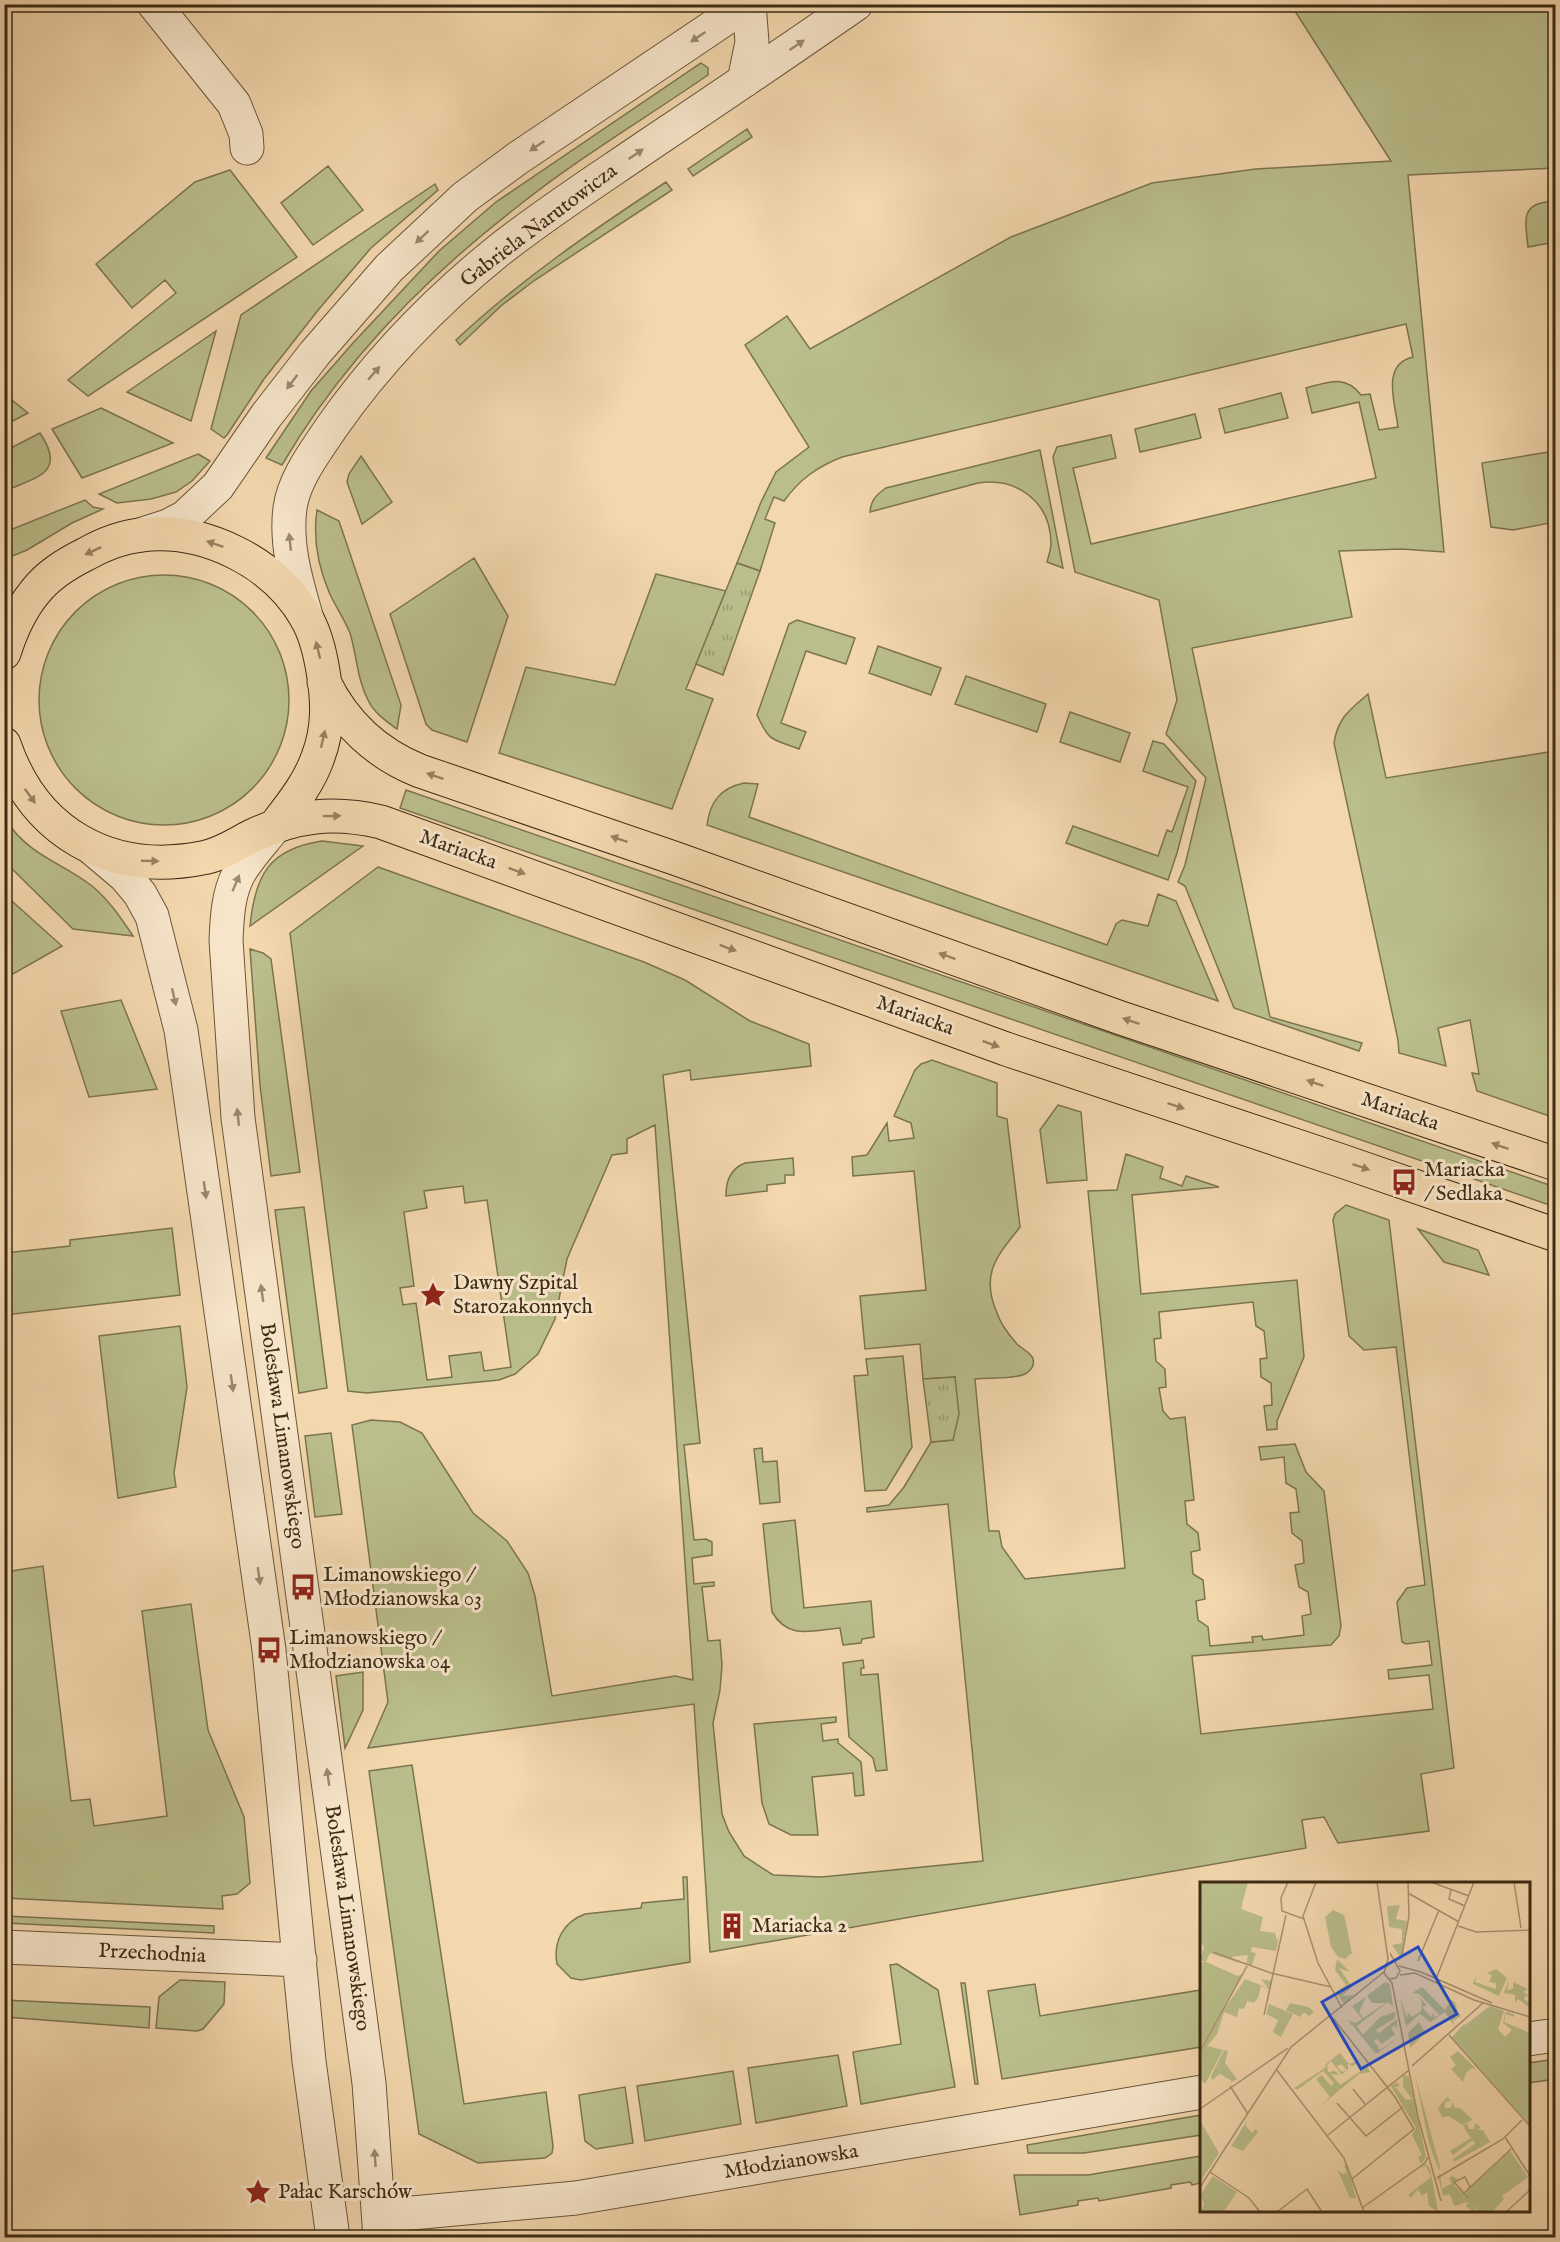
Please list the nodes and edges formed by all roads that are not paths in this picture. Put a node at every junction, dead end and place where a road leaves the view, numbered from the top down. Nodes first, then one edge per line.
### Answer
1 (154, 4) edge
2 (748, 4) edge
3 (856, 4) edge
4 (744, 81) junction
5 (247, 148) dead end
6 (140, 535) junction
7 (50, 576) junction
8 (4, 590) edge
9 (307, 619) junction
10 (4, 653) edge
11 (324, 682) junction
12 (4, 744) edge
13 (275, 826) junction
14 (93, 849) junction
15 (1556, 1164) edge
16 (1556, 1235) edge
17 (4, 1947) edge
18 (300, 1960) junction
19 (1556, 2035) edge
20 (1530, 2039) edge
21 (1200, 2092) edge
22 (380, 2227) edge
23 (333, 2238) edge

1 - 5 street
2 - 4 street
2 -> 6 street
4 -> 3 street, Gabriela Narutowicza
9 -> 4 street, Gabriela Narutowicza
6 -> 7 main road
9 -> 6 main road
7 - 8 main road
7 - 10 main road
11 -> 9 main road
13 -> 11 main road
15 -> 11 main road, Mariacka
12 -> 14 main road, Mariacka
14 -> 13 main road, Mariacka
13 -> 16 main road, Mariacka
22 -> 13 street, Bolesława Limanowskiego
14 -> 18 street, Bolesława Limanowskiego
17 - 18 street, Przechodnia
18 - 23 street, Bolesława Limanowskiego
19 - 20 street
21 - 22 street, Młodzianowska

